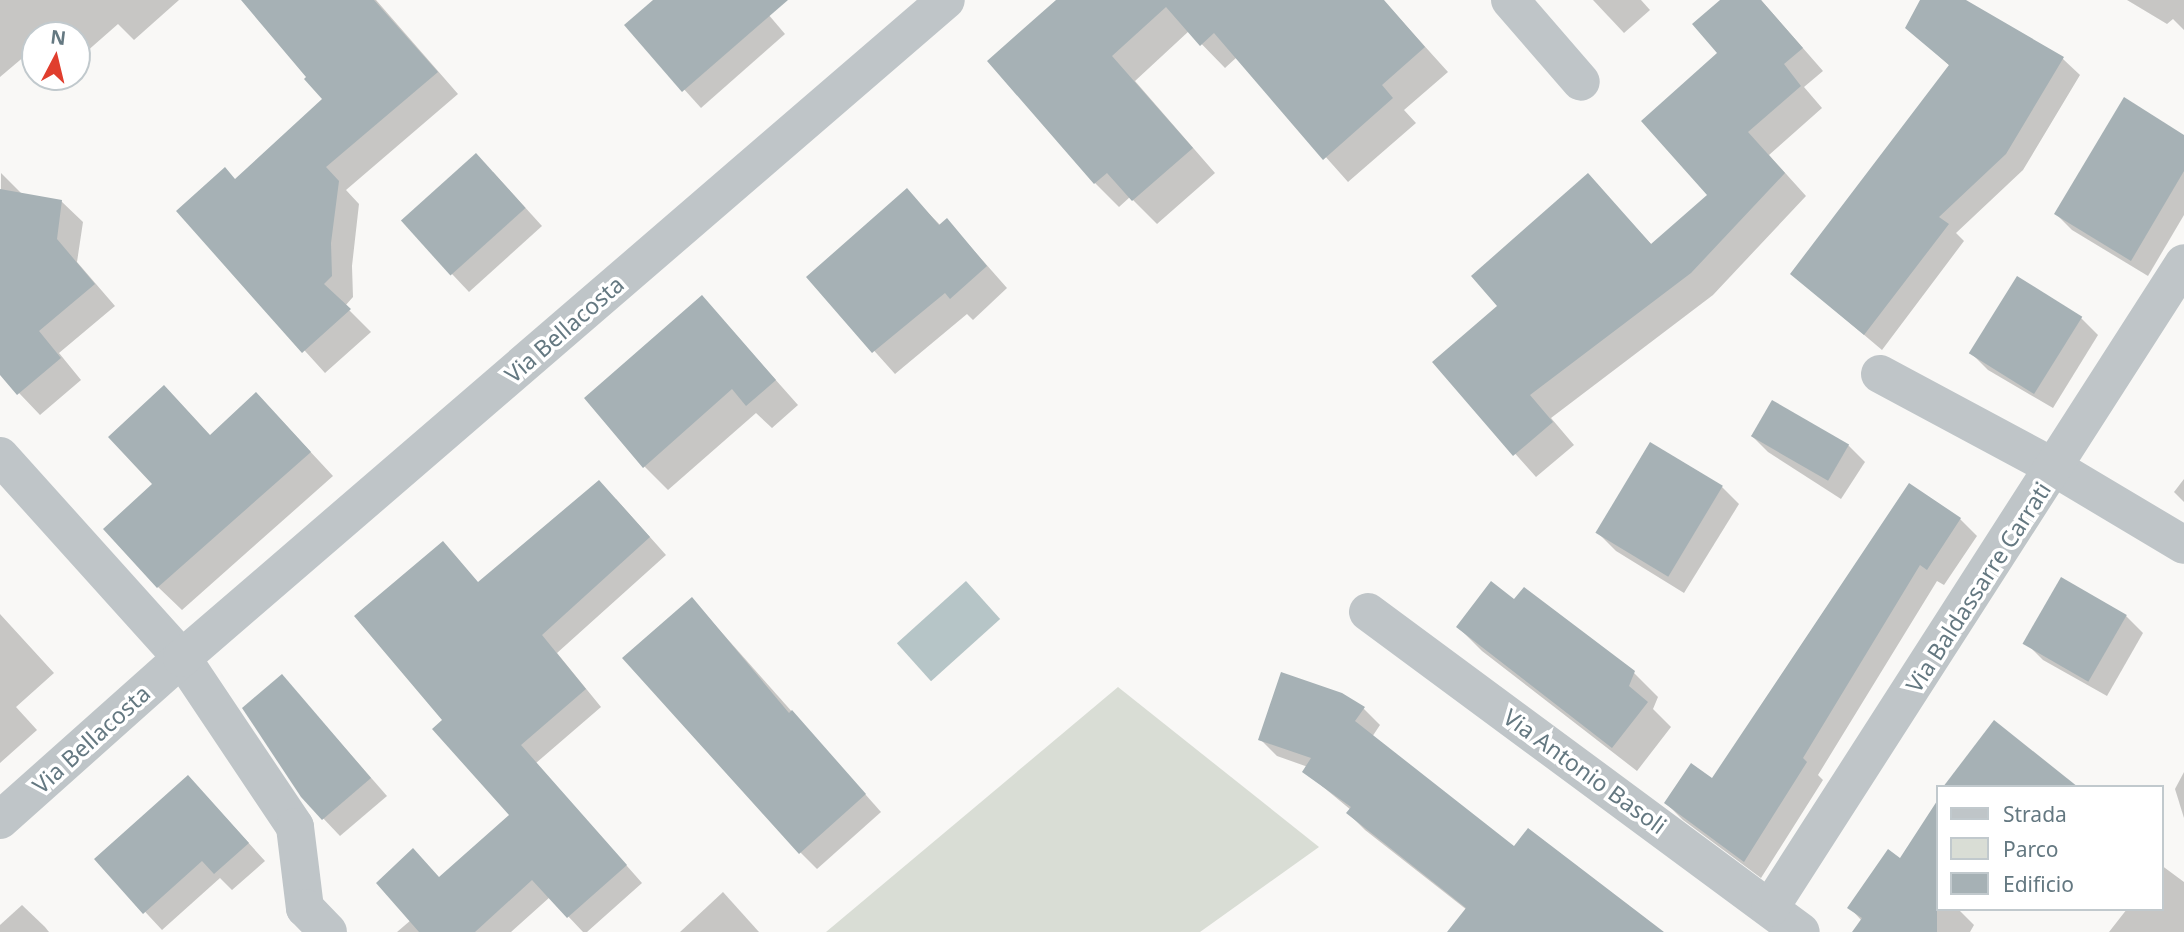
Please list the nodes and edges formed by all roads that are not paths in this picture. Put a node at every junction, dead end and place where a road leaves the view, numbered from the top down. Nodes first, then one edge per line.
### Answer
1 (1510, 0) edge
2 (926, 6) edge
3 (1581, 82) dead end
4 (2184, 263) edge
5 (1880, 374) dead end
6 (0, 456) edge
7 (2055, 468) junction
8 (2184, 545) edge
9 (1368, 612) dead end
10 (182, 658) junction
11 (0, 820) edge
12 (1770, 908) junction
13 (328, 932) edge
14 (1801, 932) edge

1 - 3 street
2 - 10 street, Via Bellacosta
4 - 7 street, Via Baldassarre Carrati
5 - 7 street
6 - 10 street
7 - 8 street
7 - 12 street, Via Baldassarre Carrati
9 - 12 street, Via Antonio Basoli
10 - 11 street, Via Bellacosta
10 - 13 street
12 - 14 street, Via Antonio Basoli

